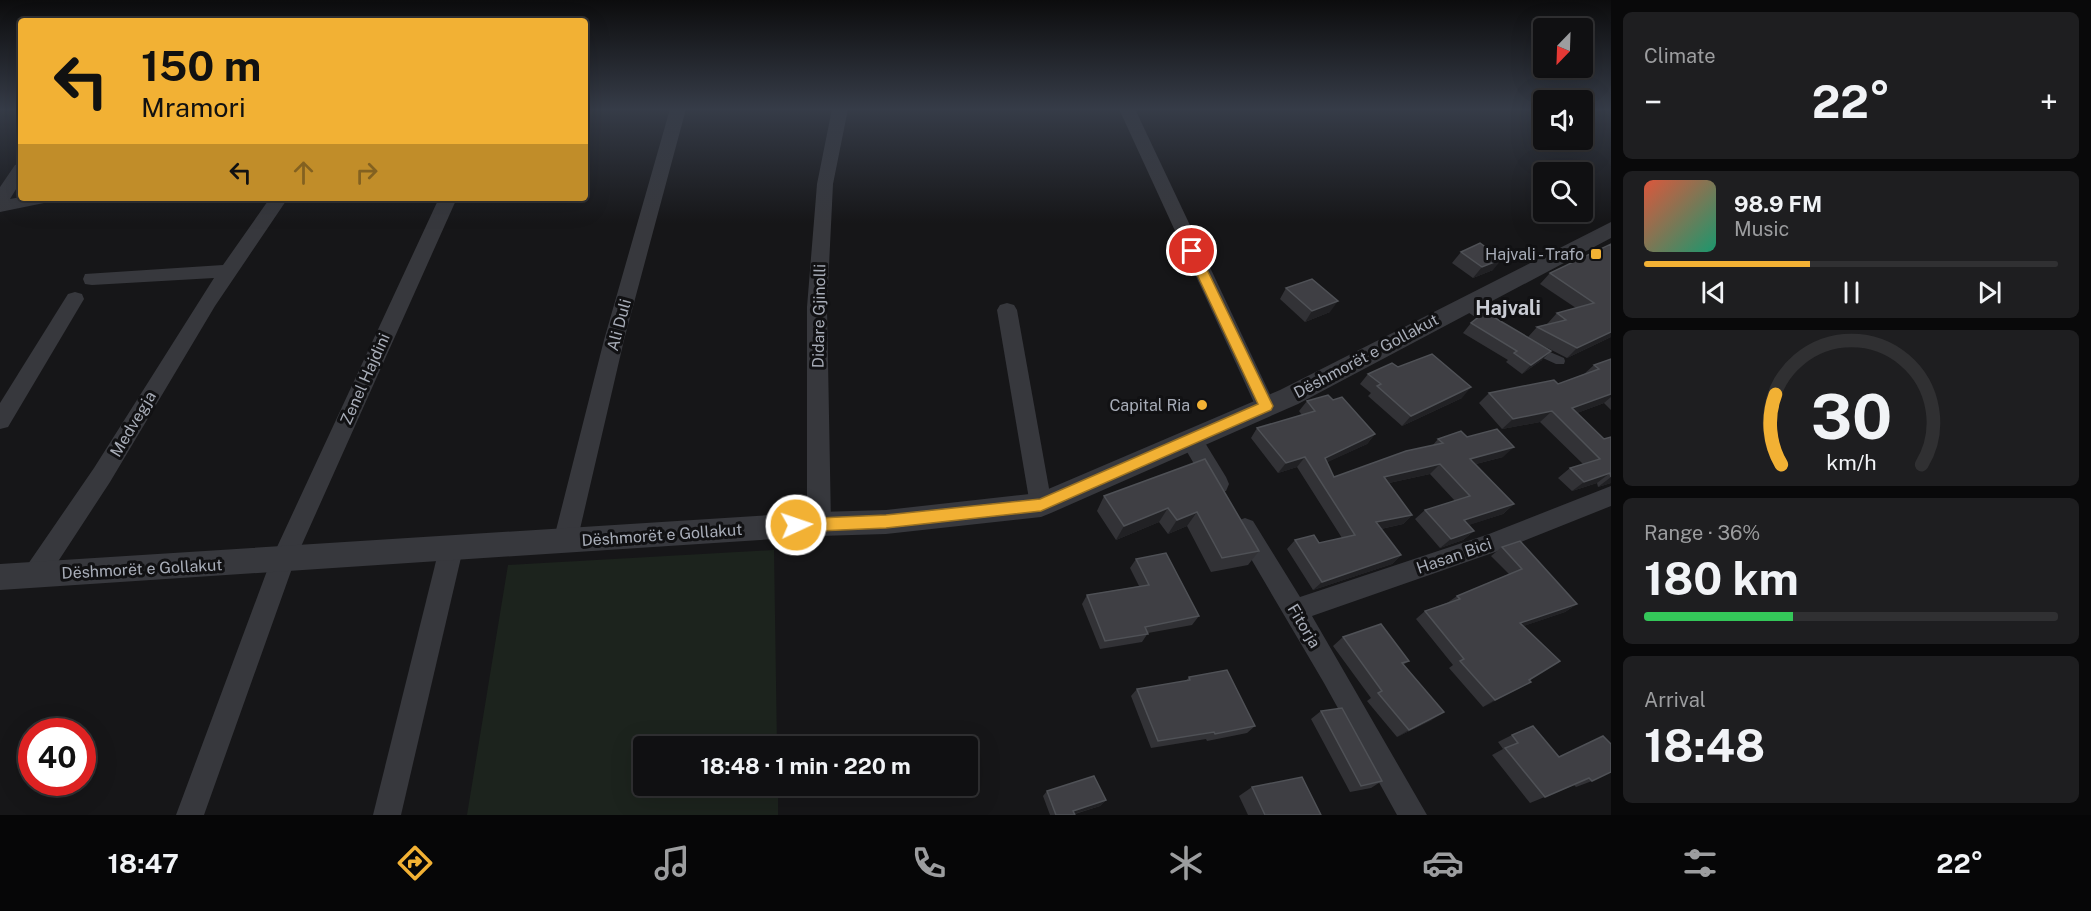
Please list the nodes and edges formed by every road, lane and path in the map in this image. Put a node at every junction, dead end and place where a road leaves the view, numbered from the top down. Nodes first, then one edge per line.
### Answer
1 (667, 147) edge
2 (832, 147) edge
3 (1145, 147) edge
4 (18, 174) edge
5 (0, 200) edge
6 (28, 201) edge
7 (277, 201) edge
8 (447, 201) edge
9 (0, 206) edge
10 (1611, 229) edge
11 (228, 271) junction
12 (92, 279) dead end
13 (75, 299) dead end
14 (1463, 305) junction
15 (1006, 310) dead end
16 (1503, 330) edge
17 (1523, 343) edge
18 (1560, 361) dead end
19 (1266, 406) junction
20 (0, 421) edge
21 (1191, 439) junction
22 (1611, 496) edge
23 (1041, 505) junction
24 (819, 524) junction
25 (565, 542) junction
26 (451, 549) junction
27 (283, 561) junction
28 (35, 575) junction
29 (0, 578) edge
30 (1295, 610) junction
31 (190, 815) edge
32 (387, 815) edge
33 (1413, 815) edge

1 - 25 street, Ali Duli
2 - 24 street, Didare Gjinolli
3 - 19 street
4 - 5 street
6 - 9 street
7 - 11 street, Medvegja
8 - 27 street, Zenel Hajdini
10 - 14 street, Dëshmorët e Gollakut
11 - 12 street
11 - 28 street, Medvegja
13 - 20 street
14 - 16 lane
14 - 19 street, Dëshmorët e Gollakut
15 - 23 street
17 - 18 lane
19 - 21 street, Dëshmorët e Gollakut
21 - 23 street, Dëshmorët e Gollakut
21 - 30 street, Fitorja
22 - 30 street, Hasan Bici
23 - 24 street, Dëshmorët e Gollakut
24 - 25 street, Dëshmorët e Gollakut
25 - 26 street, Dëshmorët e Gollakut
26 - 27 street, Dëshmorët e Gollakut
26 - 32 street
27 - 28 street, Dëshmorët e Gollakut
27 - 31 street
28 - 29 street, Dëshmorët e Gollakut
30 - 33 street, Fitorja

